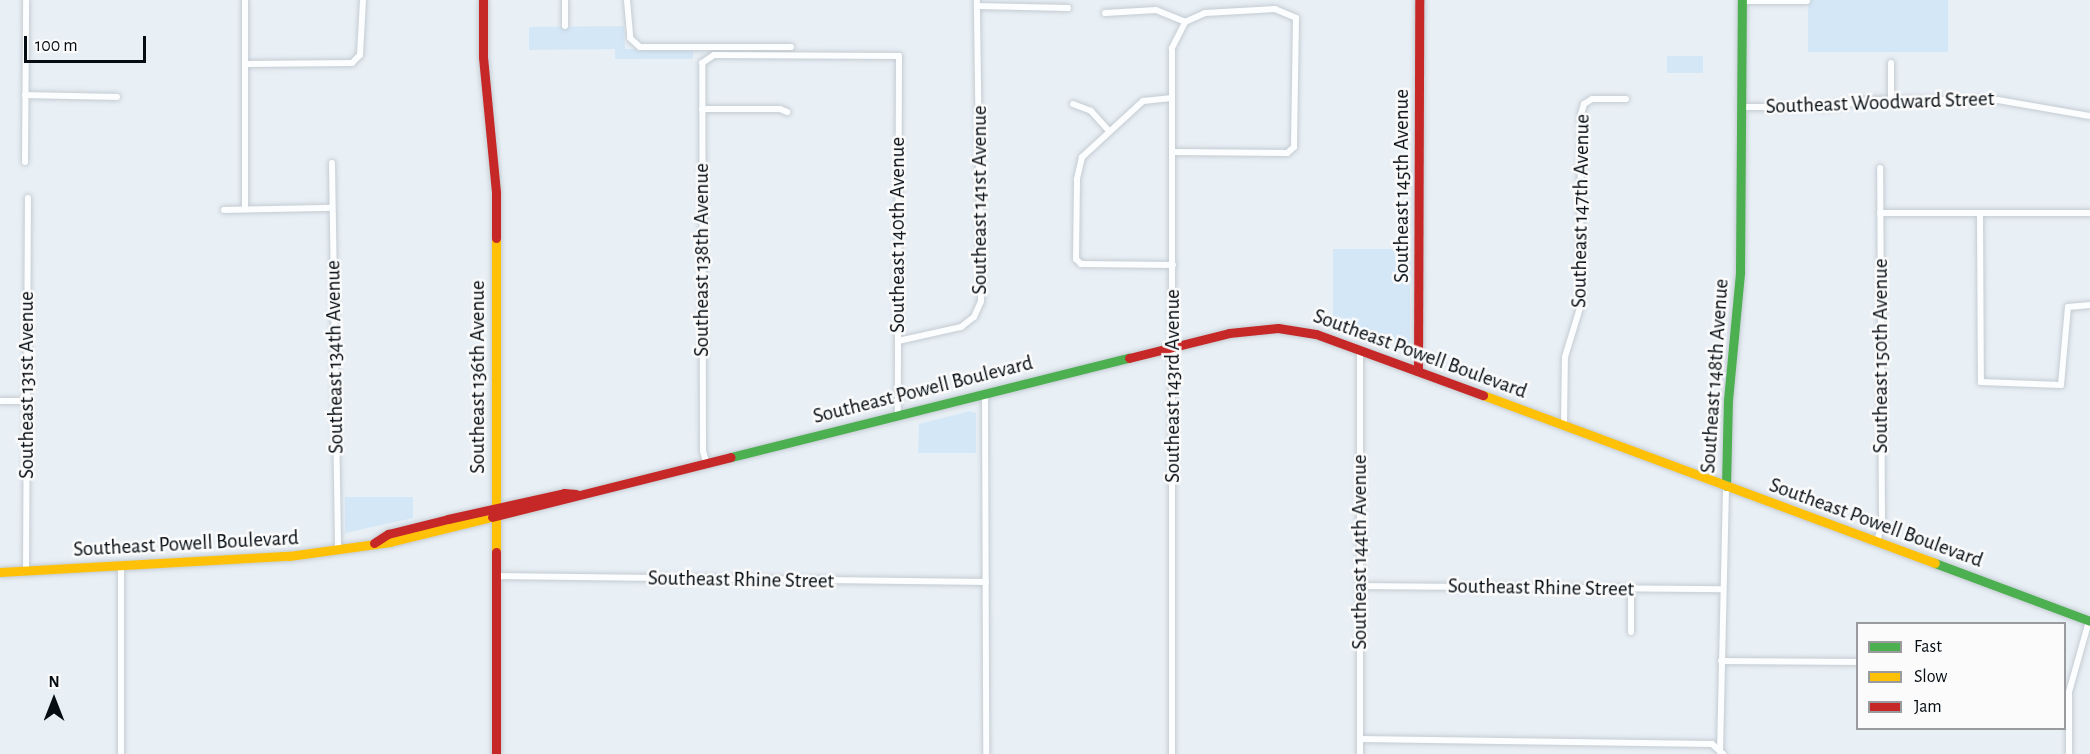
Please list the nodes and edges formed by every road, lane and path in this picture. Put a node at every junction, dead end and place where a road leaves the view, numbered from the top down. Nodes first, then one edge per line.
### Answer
1 (26, 0) edge
2 (245, 0) edge
3 (363, 0) edge
4 (483, 0) edge
5 (565, 0) edge
6 (627, 0) edge
7 (1419, 0) edge
8 (1742, 1) edge
9 (1807, 1) edge
10 (977, 3) edge
11 (1068, 8) dead end
12 (1105, 13) dead end
13 (1185, 22) junction
14 (565, 26) dead end
15 (791, 47) dead end
16 (900, 56) joint
17 (1891, 63) dead end
18 (246, 64) junction
19 (25, 95) junction
20 (117, 97) dead end
21 (1172, 98) junction
22 (1626, 99) dead end
23 (1891, 99) junction
24 (1073, 104) dead end
25 (1741, 107) junction
26 (702, 109) junction
27 (787, 112) dead end
28 (2090, 116) edge
29 (1108, 130) junction
30 (1173, 153) junction
31 (25, 162) dead end
32 (332, 163) dead end
33 (1880, 168) dead end
34 (28, 198) dead end
35 (245, 207) junction
36 (332, 208) junction
37 (224, 210) dead end
38 (1880, 213) junction
39 (1980, 213) junction
40 (2090, 213) edge
41 (1173, 264) junction
42 (2090, 305) edge
43 (898, 342) junction
44 (1174, 346) junction
45 (1360, 350) junction
46 (1418, 371) junction
47 (985, 393) junction
48 (0, 401) edge
49 (26, 401) junction
50 (898, 415) junction
51 (1564, 425) junction
52 (706, 462) junction
53 (1726, 486) junction
54 (496, 512) junction
55 (1876, 542) junction
56 (338, 550) junction
57 (121, 566) junction
58 (26, 571) junction
59 (0, 572) edge
60 (496, 576) junction
61 (986, 582) junction
62 (1360, 586) junction
63 (1631, 589) junction
64 (1723, 589) junction
65 (2089, 621) edge
66 (1631, 632) dead end
67 (1721, 661) junction
68 (1856, 662) edge
69 (1360, 739) junction
70 (1721, 753) edge
71 (121, 754) edge
72 (496, 754) edge
73 (986, 754) edge
74 (1172, 754) edge
75 (1360, 754) edge
76 (2069, 754) edge

1 - 19 street
2 - 18 street
3 - 18 street
4 - 54 main road, Southeast 136th Avenue
5 - 14 street
6 - 15 street
7 - 46 main road, Southeast 145th Avenue
8 - 9 street
8 - 25 main road, Southeast 148th Avenue
10 - 11 street
10 - 43 street, Southeast 141st Avenue
12 - 13 street
13 - 21 street, Southeast 143rd Avenue
13 - 30 street
16 - 26 street, Southeast 138th Avenue
16 - 43 street, Southeast 140th Avenue
17 - 23 street
18 - 35 street
19 - 20 street
19 - 31 street
21 - 29 street
21 - 30 street, Southeast 143rd Avenue
22 - 51 street, Southeast 147th Avenue
23 - 25 street, Southeast Woodward Street
23 - 28 street, Southeast Woodward Street
24 - 29 street
25 - 53 main road, Southeast 148th Avenue
26 - 27 street
26 - 52 street, Southeast 138th Avenue
29 - 41 street
30 - 41 street, Southeast 143rd Avenue
32 - 36 street, Southeast 134th Avenue
33 - 38 street, Southeast 150th Avenue
34 - 49 street, Southeast 131st Avenue
35 - 36 street
35 - 37 street
36 - 56 street, Southeast 134th Avenue
38 - 39 street
38 - 55 street, Southeast 150th Avenue
39 - 40 street
39 - 42 street
41 - 44 street, Southeast 143rd Avenue
43 - 50 street, Southeast 140th Avenue
44 - 45 main road, Southeast Powell Boulevard
44 - 47 main road, Southeast Powell Boulevard
44 - 74 street, Southeast 143rd Avenue
45 - 46 main road, Southeast Powell Boulevard
45 - 62 street, Southeast 144th Avenue
46 - 51 main road, Southeast Powell Boulevard
47 - 50 main road, Southeast Powell Boulevard
47 - 61 street
48 - 49 street
49 - 58 street, Southeast 131st Avenue
50 - 52 main road, Southeast Powell Boulevard
51 - 53 main road, Southeast Powell Boulevard
52 - 54 main road, Southeast Powell Boulevard
53 - 55 main road, Southeast Powell Boulevard
53 - 64 street, Southeast 148th Avenue
54 - 56 main road, Southeast Powell Boulevard
54 - 60 main road, Southeast 136th Avenue
55 - 65 main road, Southeast Powell Boulevard
56 - 57 main road, Southeast Powell Boulevard
57 - 58 main road, Southeast Powell Boulevard
57 - 71 street
58 - 59 main road, Southeast Powell Boulevard
60 - 61 street, Southeast Rhine Street
60 - 72 main road, Southeast 136th Avenue
61 - 73 street
62 - 63 street, Southeast Rhine Street
62 - 69 street, Southeast 144th Avenue
63 - 64 street, Southeast Rhine Street
63 - 66 street
64 - 67 street, Southeast 148th Avenue
65 - 76 street
67 - 68 street
67 - 70 street, Southeast 148th Avenue
69 - 70 street
69 - 75 street, Southeast 144th Avenue

